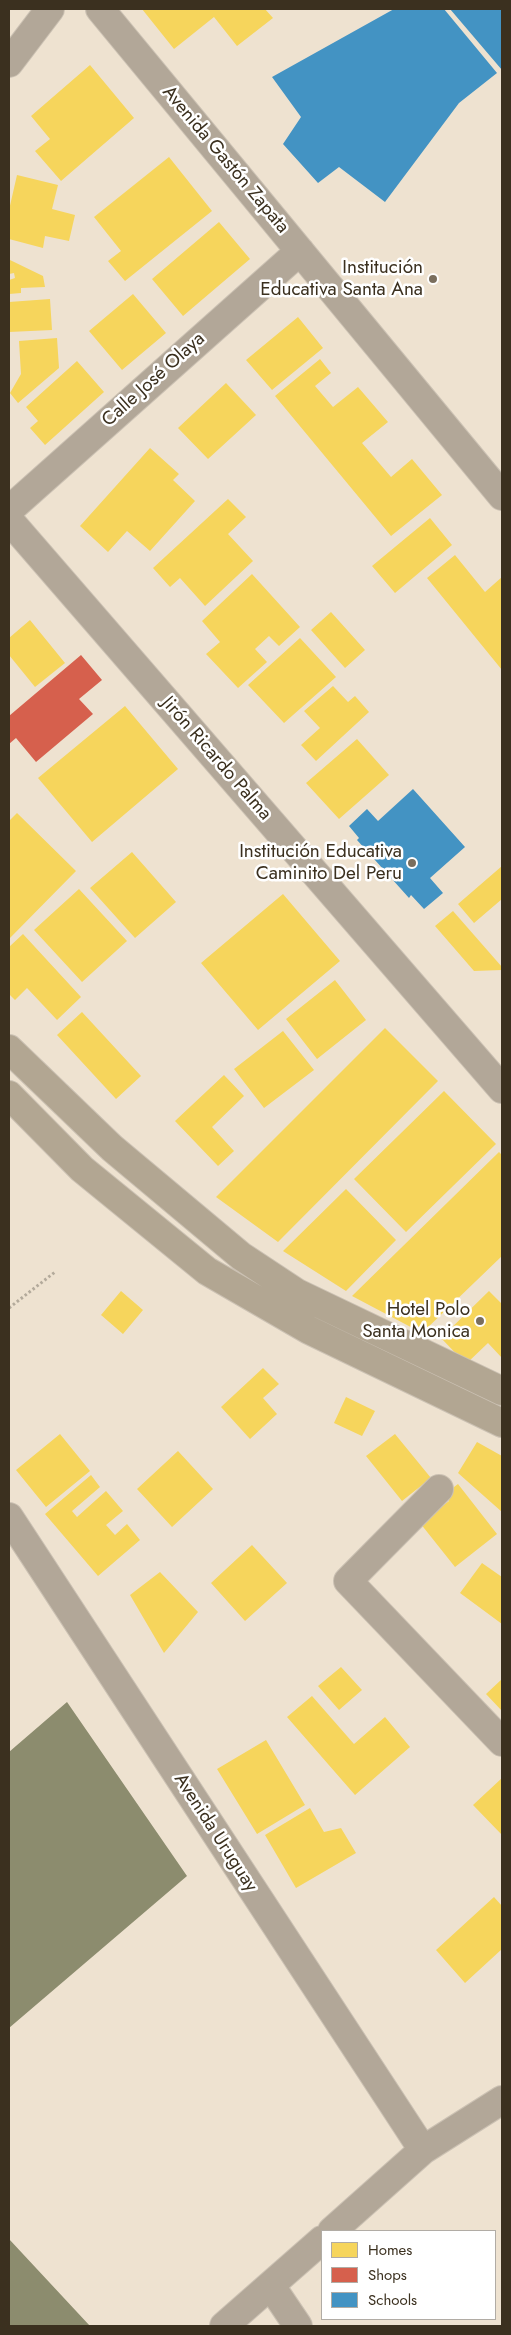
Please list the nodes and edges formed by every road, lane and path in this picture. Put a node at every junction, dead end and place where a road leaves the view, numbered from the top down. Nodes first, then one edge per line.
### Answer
1 (50, 9) edge
2 (100, 9) edge
3 (9, 63) edge
4 (300, 251) junction
5 (502, 496) edge
6 (9, 510) edge
7 (9, 520) edge
8 (9, 1049) edge
9 (502, 1089) edge
10 (9, 1095) edge
11 (55, 1272) dead end
12 (9, 1308) edge
13 (502, 1391) edge
14 (502, 1423) edge
15 (439, 1489) dead end
16 (9, 1516) edge
17 (502, 1742) edge
18 (502, 2100) edge
19 (423, 2150) junction
20 (333, 2230) edge
21 (321, 2241) edge
22 (271, 2286) junction
23 (224, 2326) edge
24 (298, 2326) edge

1 - 3 street
2 - 4 street, Avenida Gastón Zapata
4 - 5 street, Avenida Gastón Zapata
4 - 6 street, Calle José Olaya
7 - 9 street, Jirón Ricardo Palma
8 - 13 main road
10 - 14 main road
11 - 12 path
15 - 17 street
16 - 19 street, Avenida Uruguay
18 - 19 street
19 - 20 street
21 - 22 street
22 - 23 street
22 - 24 street

